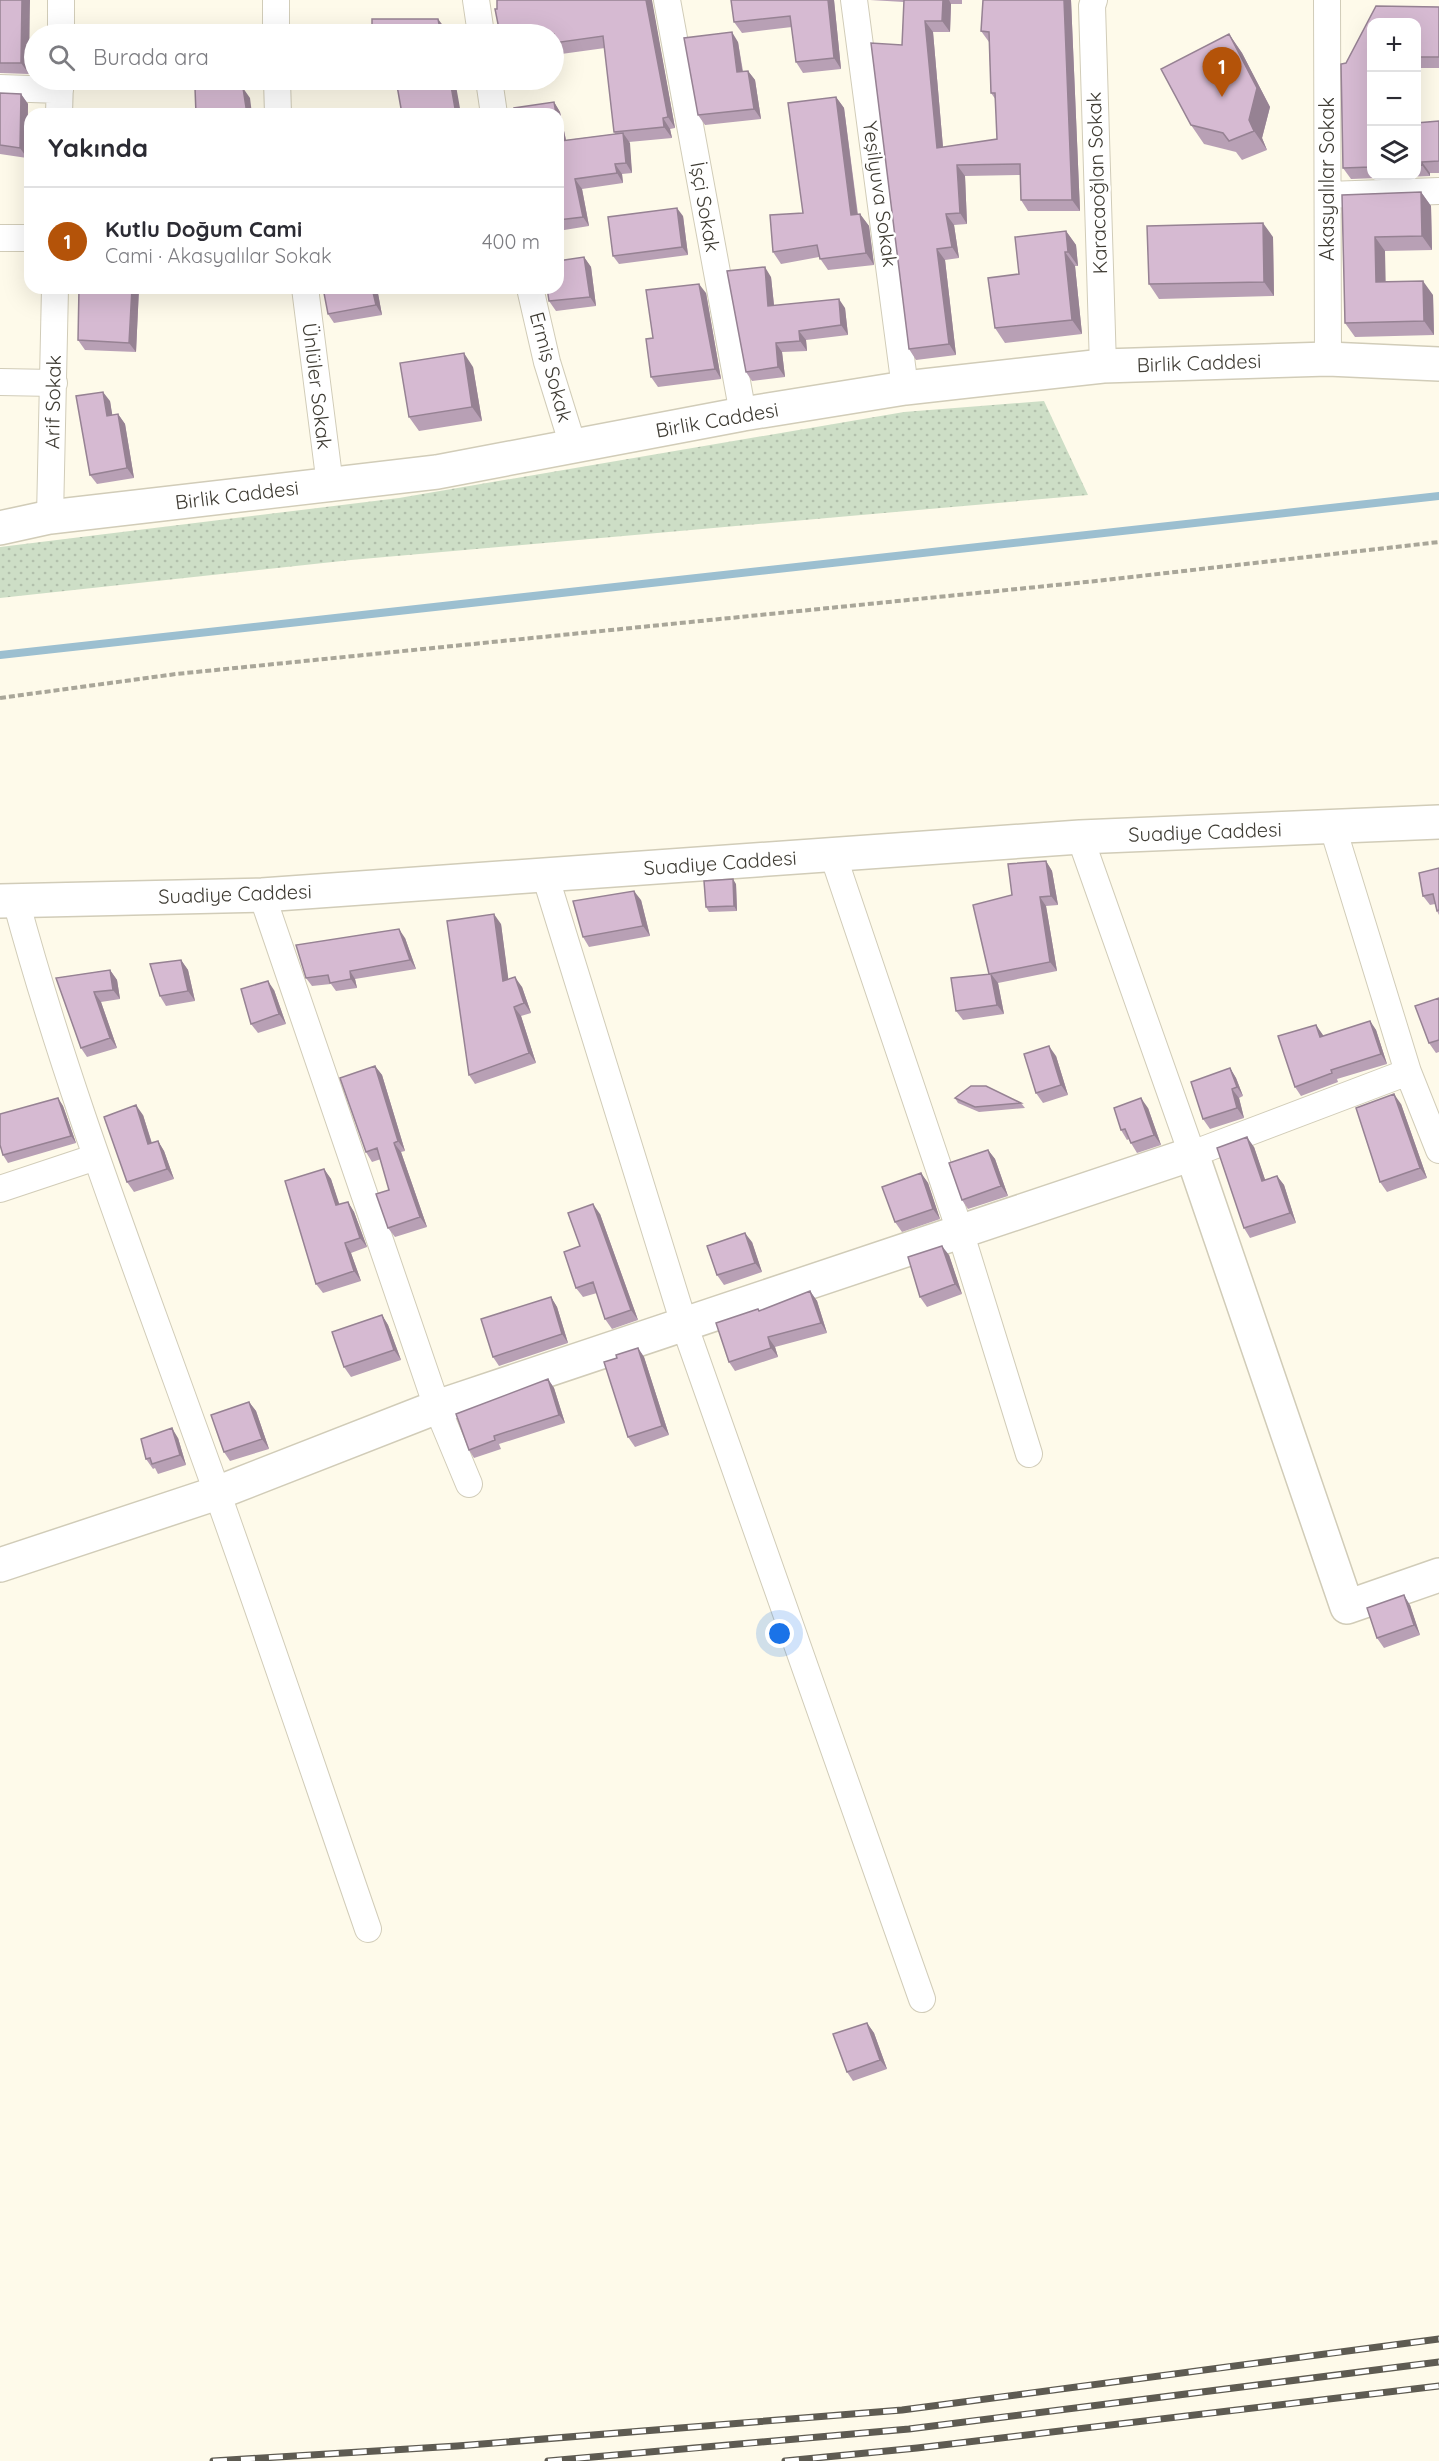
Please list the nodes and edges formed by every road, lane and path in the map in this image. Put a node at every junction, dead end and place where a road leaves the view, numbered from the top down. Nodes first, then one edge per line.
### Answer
1 (61, 0) edge
2 (276, 0) edge
3 (476, 0) edge
4 (667, 0) edge
5 (854, 0) edge
6 (1094, 0) edge
7 (1327, 0) edge
8 (61, 24) edge
9 (276, 24) edge
10 (480, 24) edge
11 (0, 88) edge
12 (277, 90) edge
13 (490, 90) edge
14 (60, 94) edge
15 (278, 108) edge
16 (493, 108) edge
17 (1439, 191) edge
18 (1328, 195) junction
19 (0, 238) edge
20 (24, 238) edge
21 (55, 294) edge
22 (306, 294) edge
23 (531, 294) edge
24 (1328, 359) junction
25 (1439, 364) edge
26 (1103, 366) junction
27 (0, 382) edge
28 (54, 383) junction
29 (905, 388) junction
30 (743, 414) junction
31 (573, 446) junction
32 (330, 485) junction
33 (51, 517) junction
34 (0, 528) edge
35 (1439, 542) edge
36 (0, 698) edge
37 (1439, 822) edge
38 (1333, 828) junction
39 (1080, 837) junction
40 (833, 855) junction
41 (545, 874) junction
42 (262, 895) junction
43 (8, 901) edge
44 (1408, 1072) junction
45 (1439, 1150) edge
46 (1192, 1154) junction
47 (96, 1157) junction
48 (0, 1190) edge
49 (960, 1232) junction
50 (684, 1324) junction
51 (437, 1407) junction
52 (1029, 1454) dead end
53 (469, 1484) dead end
54 (217, 1492) junction
55 (0, 1565) edge
56 (1439, 1575) edge
57 (368, 1929) dead end
58 (922, 1999) dead end

1 - 8 street
2 - 9 street
3 - 10 street
4 - 30 street, İşçi Sokak
5 - 29 street, Yeşilyuva Sokak
6 - 26 street, Karacaoğlan Sokak
7 - 18 street, Akasyalılar Sokak
11 - 14 street
12 - 15 street
13 - 16 street
17 - 18 street
18 - 24 street, Akasyalılar Sokak
19 - 20 street
21 - 28 street, Arif Sokak
22 - 32 street, Ünlüler Sokak
23 - 31 street, Ermiş Sokak
24 - 25 street, Birlik Caddesi
24 - 26 street, Birlik Caddesi
26 - 29 street, Birlik Caddesi
27 - 28 street
28 - 33 street, Arif Sokak
29 - 30 street, Birlik Caddesi
30 - 31 street, Birlik Caddesi
31 - 32 street, Birlik Caddesi
32 - 33 street, Birlik Caddesi
33 - 34 street, Birlik Caddesi
35 - 36 path
37 - 38 street, Suadiye Caddesi
38 - 39 street, Suadiye Caddesi
38 - 44 street
39 - 40 street, Suadiye Caddesi
39 - 46 street
40 - 41 street, Suadiye Caddesi
40 - 49 street
41 - 42 street, Suadiye Caddesi
41 - 50 street
42 - 43 street, Suadiye Caddesi
42 - 51 street
43 - 47 street
44 - 45 street
44 - 46 street
46 - 49 street
46 - 56 street
47 - 48 street
47 - 54 street
49 - 50 street
49 - 52 street
50 - 51 street
50 - 58 street
51 - 53 street
51 - 54 street
54 - 55 street
54 - 57 street

